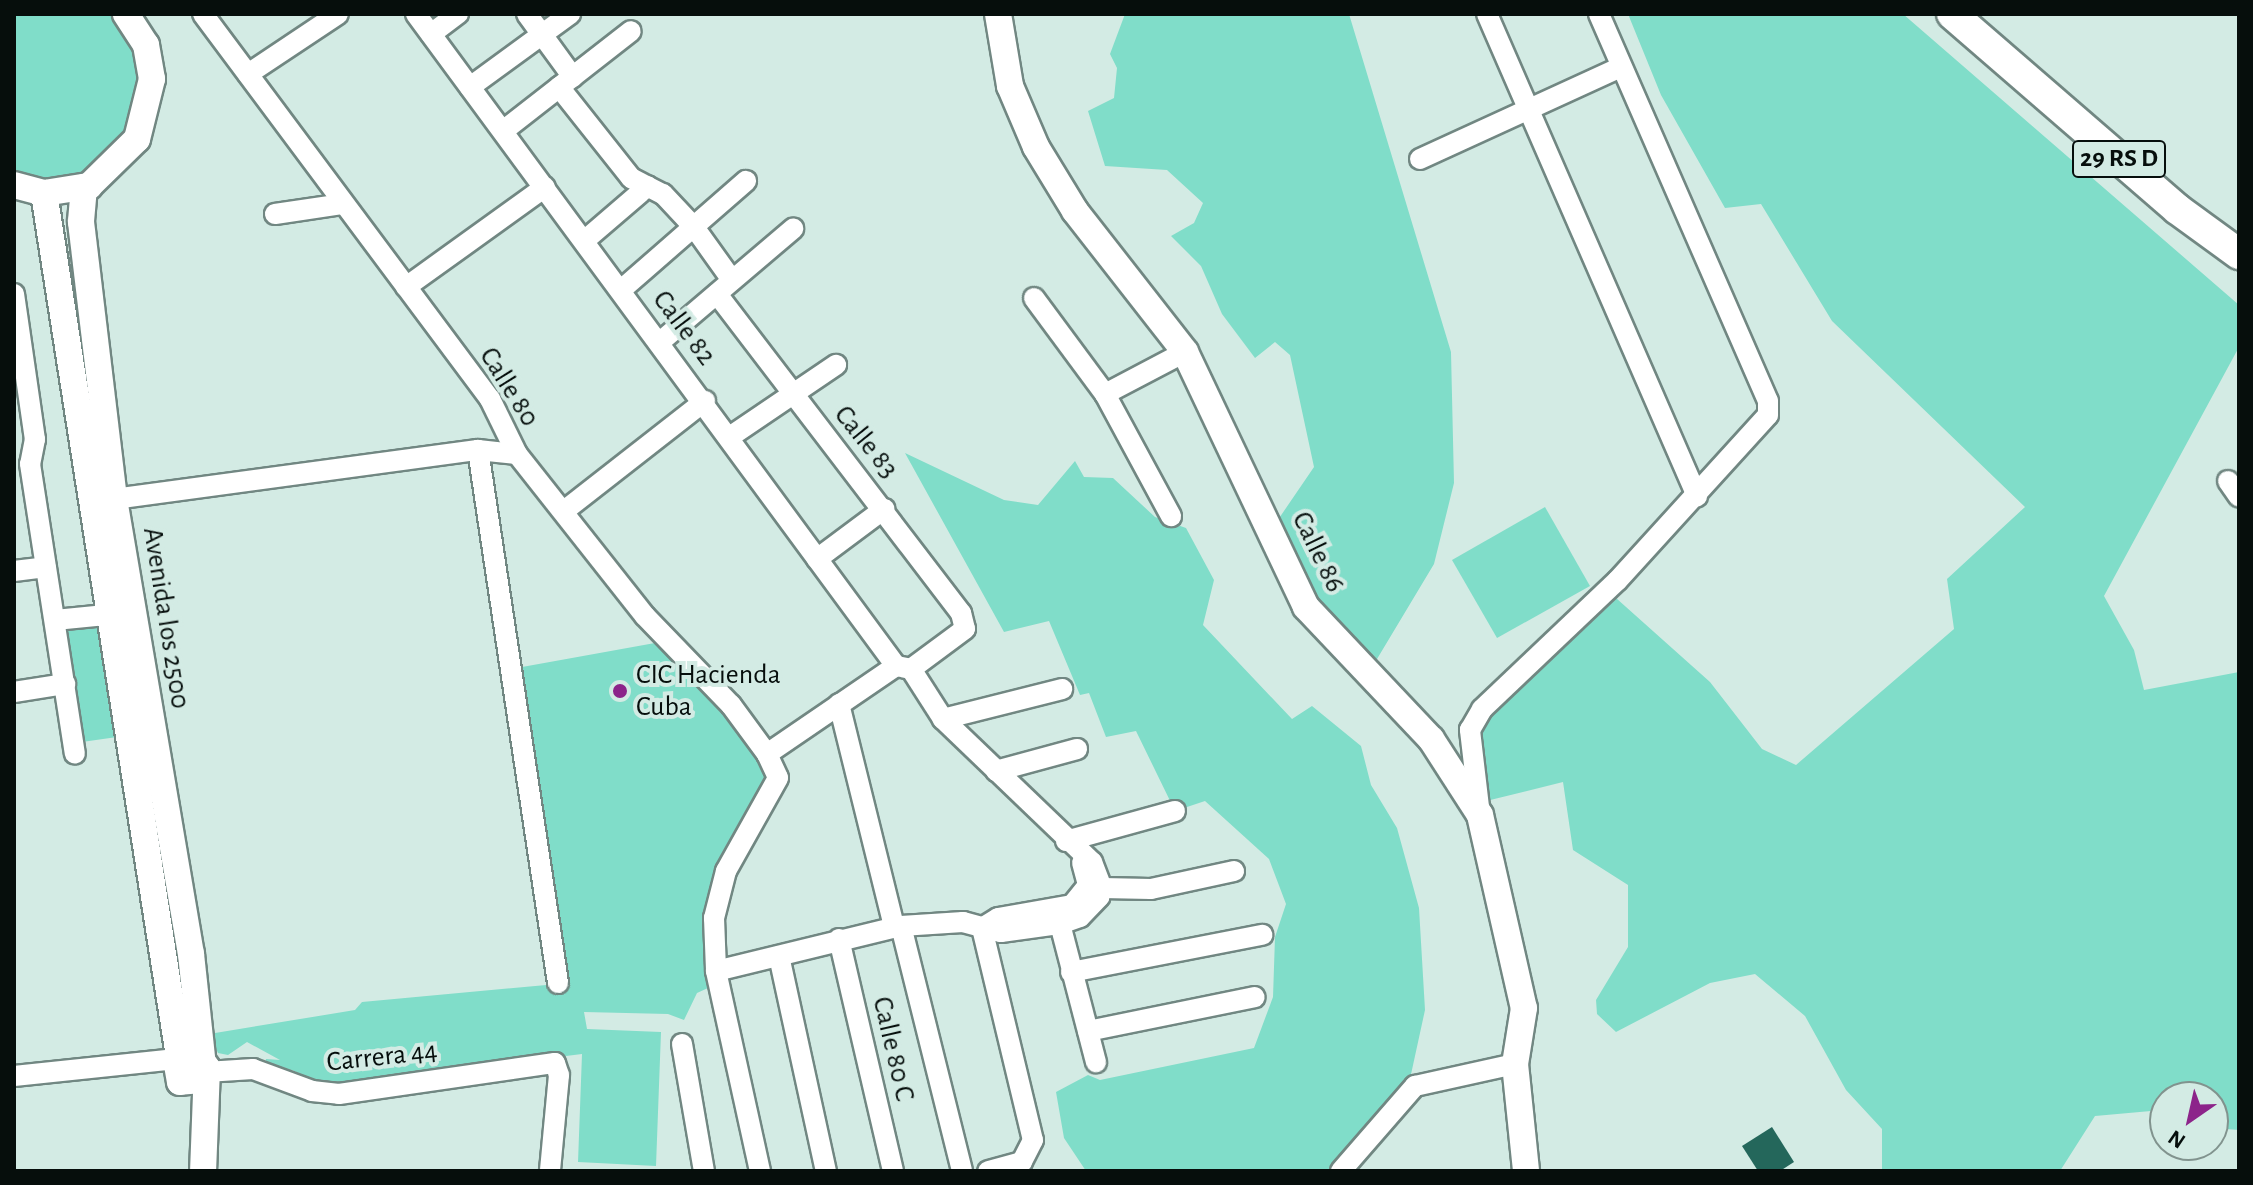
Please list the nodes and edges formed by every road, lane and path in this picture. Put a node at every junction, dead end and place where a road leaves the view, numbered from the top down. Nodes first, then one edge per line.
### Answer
1 (126, 14) edge
2 (203, 14) edge
3 (338, 14) edge
4 (416, 14) edge
5 (458, 14) edge
6 (527, 14) edge
7 (570, 14) edge
8 (998, 14) edge
9 (1487, 14) edge
10 (1599, 14) edge
11 (1952, 14) edge
12 (631, 31) dead end
13 (431, 34) junction
14 (542, 34) junction
15 (1621, 67) junction
16 (248, 74) junction
17 (566, 82) junction
18 (470, 87) junction
19 (1526, 109) junction
20 (503, 131) junction
21 (1420, 159) dead end
22 (746, 181) dead end
23 (14, 185) edge
24 (648, 186) junction
25 (84, 187) junction
26 (545, 187) junction
27 (44, 193) junction
28 (343, 204) junction
29 (275, 214) dead end
30 (694, 227) junction
31 (793, 229) dead end
32 (584, 241) junction
33 (2239, 254) edge
34 (406, 287) junction
35 (724, 287) junction
36 (621, 290) junction
37 (14, 294) edge
38 (1034, 298) dead end
39 (660, 342) junction
40 (1185, 352) junction
41 (836, 365) dead end
42 (1105, 394) junction
43 (793, 395) junction
44 (705, 401) junction
45 (731, 436) junction
46 (478, 450) junction
47 (517, 454) junction
48 (1697, 496) junction
49 (114, 499) junction
50 (884, 509) junction
51 (564, 511) junction
52 (1171, 516) dead end
53 (817, 559) junction
54 (46, 567) junction
55 (14, 571) edge
56 (106, 615) junction
57 (55, 620) junction
58 (903, 667) junction
59 (65, 684) junction
60 (1062, 689) dead end
61 (14, 692) edge
62 (839, 704) junction
63 (943, 719) junction
64 (1077, 749) dead end
65 (75, 754) dead end
66 (767, 754) junction
67 (996, 771) junction
68 (1175, 811) dead end
69 (1480, 815) junction
70 (1069, 844) junction
71 (1234, 871) dead end
72 (1102, 888) junction
73 (1060, 924) junction
74 (897, 927) junction
75 (982, 928) junction
76 (1262, 935) dead end
77 (839, 939) junction
78 (779, 956) junction
79 (716, 971) junction
80 (1071, 972) junction
81 (558, 983) dead end
82 (1255, 997) dead end
83 (1088, 1031) junction
84 (682, 1044) dead end
85 (1096, 1062) dead end
86 (1515, 1064) junction
87 (197, 1068) junction
88 (14, 1076) edge
89 (186, 1171) edge
90 (203, 1171) edge
91 (550, 1171) edge
92 (704, 1171) edge
93 (760, 1171) edge
94 (826, 1171) edge
95 (893, 1171) edge
96 (962, 1171) edge
97 (988, 1171) edge
98 (1341, 1171) edge
99 (1526, 1171) edge

1 - 25 main road
2 - 16 street, Calle 80
3 - 16 street
4 - 13 street, Calle 82
5 - 13 street
6 - 14 street, Calle 83
7 - 14 street
8 - 40 main road, Calle 86
9 - 19 street
10 - 15 street
11 - 33 highway, 29 RS D
12 - 17 street
13 - 18 street, Calle 82
14 - 17 street, Calle 83
14 - 18 street
15 - 19 street
15 - 48 street
16 - 28 street, Calle 80
17 - 20 street
17 - 24 street, Calle 83
18 - 20 street, Calle 82
19 - 21 street
19 - 48 street
20 - 26 street, Calle 82
22 - 30 street
23 - 27 main road
24 - 30 street, Calle 83
24 - 32 street
25 - 27 main road
25 - 49 main road, Avenida los 2500
26 - 32 street, Calle 82
26 - 34 street
27 - 56 main road, Avenida los 2500
28 - 29 street
28 - 34 street, Calle 80
30 - 35 street, Calle 83
30 - 36 street
31 - 35 street
32 - 36 street, Calle 82
34 - 47 street, Calle 80
35 - 39 street
35 - 43 street, Calle 83
36 - 39 street, Calle 82
37 - 54 street
38 - 42 street
39 - 44 street, Calle 82
40 - 42 street
40 - 69 main road, Calle 86
41 - 43 street
42 - 52 street
43 - 45 street
43 - 50 street, Calle 83
44 - 45 street, Calle 82
44 - 51 street
45 - 53 street, Calle 82
46 - 47 street
46 - 49 street
46 - 81 street
47 - 51 street, Calle 80
48 - 69 street
49 - 87 main road, Avenida los 2500
50 - 53 street
50 - 58 street, Calle 83
51 - 66 street, Calle 80
53 - 58 street, Calle 82
54 - 55 street
54 - 57 street
56 - 57 street
56 - 87 main road, Avenida los 2500
57 - 59 street
58 - 62 street
58 - 63 street, Calle 82
59 - 61 street
59 - 65 street
60 - 63 street
62 - 66 street
62 - 74 street
63 - 67 street, Calle 82
64 - 67 street
66 - 79 street, Calle 80
67 - 70 street, Calle 82
68 - 70 street
69 - 86 main road, Calle 86
70 - 72 street, Calle 82
70 - 75 street
71 - 72 street
72 - 73 street
73 - 75 street
73 - 80 street
74 - 75 street
74 - 77 street
74 - 96 street
75 - 97 street
76 - 80 street
77 - 78 street
77 - 95 street, Calle 80 C
78 - 79 street
78 - 94 street
79 - 93 street
80 - 83 street
82 - 83 street
83 - 85 street
84 - 92 street
86 - 98 street
86 - 99 main road, Calle 86
87 - 88 street, Carrera 44
87 - 89 main road, Avenida los 2500
87 - 90 main road, Avenida los 2500
87 - 91 street, Carrera 44

